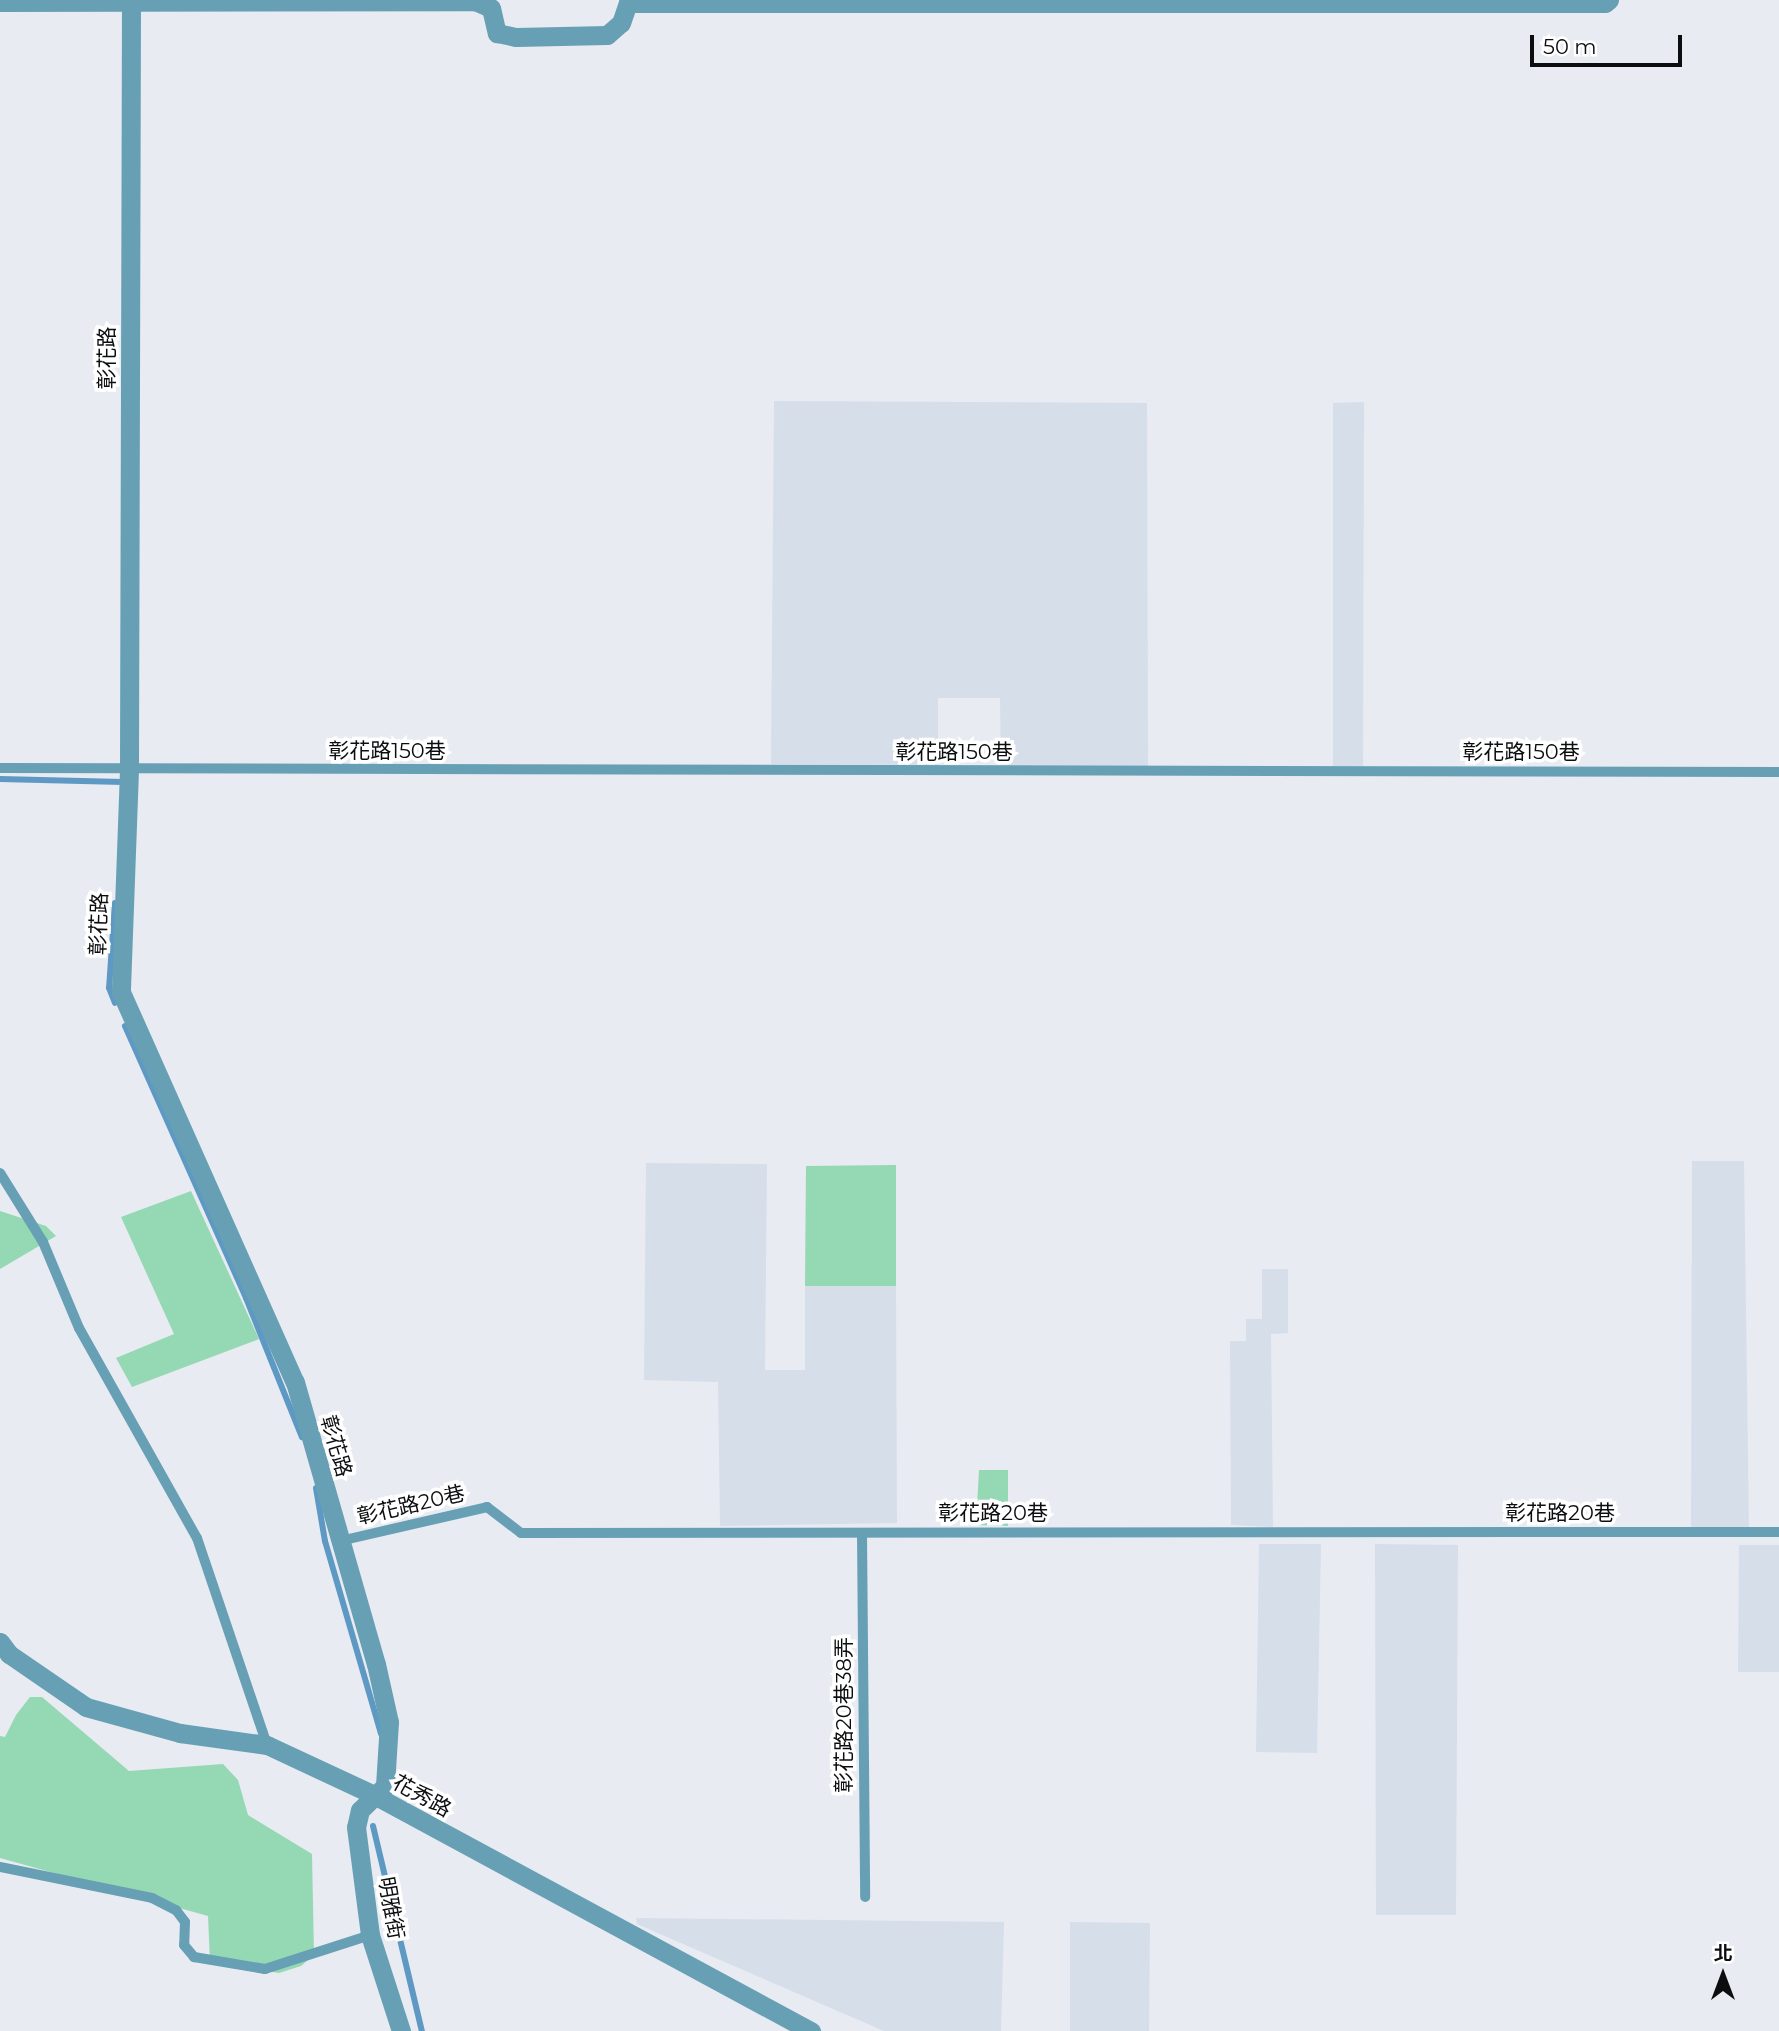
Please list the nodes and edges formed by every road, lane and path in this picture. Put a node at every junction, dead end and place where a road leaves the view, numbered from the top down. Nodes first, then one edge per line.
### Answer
1 (1609, 0) edge
2 (131, 1) edge
3 (0, 2) edge
4 (0, 768) edge
5 (129, 770) junction
6 (1779, 772) edge
7 (0, 1173) edge
8 (1779, 1532) edge
9 (862, 1533) junction
10 (339, 1541) junction
11 (0, 1642) edge
12 (267, 1745) junction
13 (374, 1796) junction
14 (0, 1867) edge
15 (865, 1897) dead end
16 (370, 1935) junction
17 (401, 2031) edge
18 (811, 2031) edge

1 - 2 street
2 - 3 street
2 - 5 street, 彰花路
4 - 5 lane, 彰花路150巷
5 - 6 lane, 彰花路150巷
5 - 10 street, 彰花路
7 - 12 lane
8 - 9 lane, 彰花路20巷
9 - 10 lane, 彰花路20巷
9 - 15 lane, 彰花路20巷38弄
10 - 13 street, 彰花路
11 - 12 street, 花秀路
12 - 13 street, 花秀路
13 - 16 street, 明雅街
13 - 18 street, 花秀路
14 - 16 lane
16 - 17 street, 明雅街

